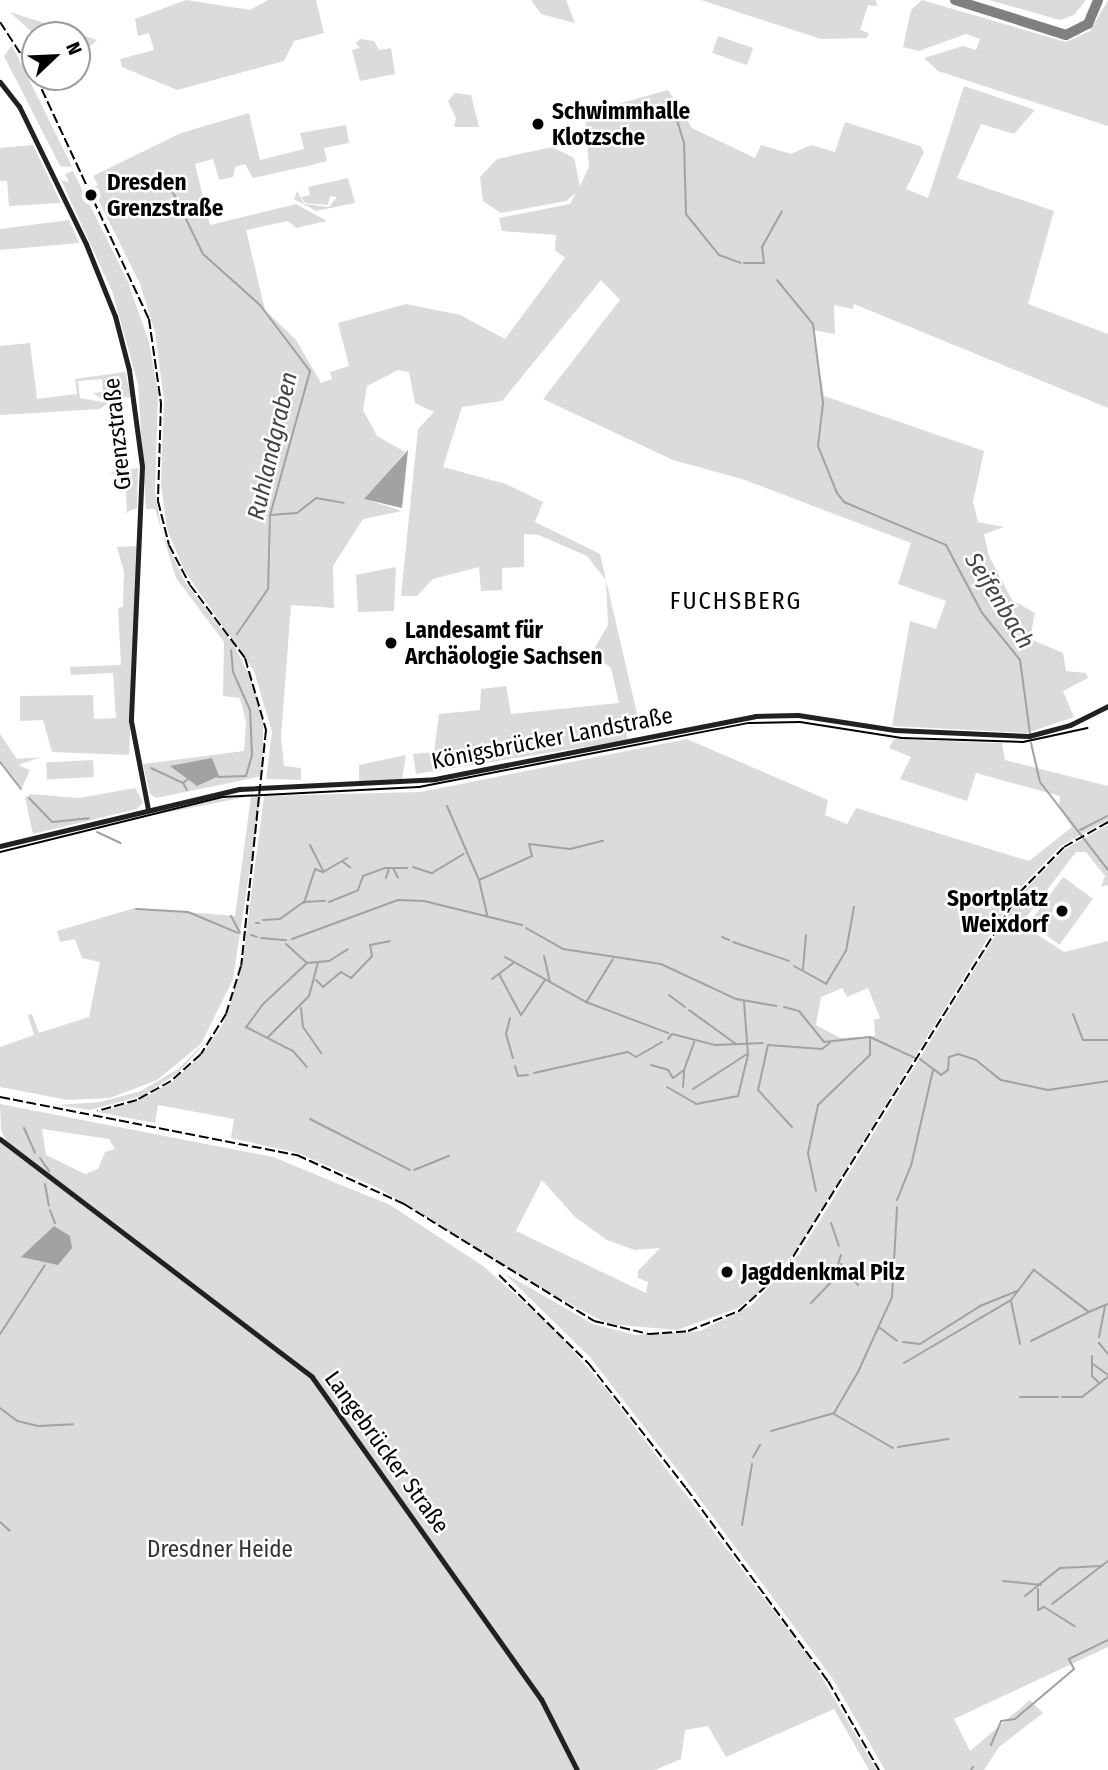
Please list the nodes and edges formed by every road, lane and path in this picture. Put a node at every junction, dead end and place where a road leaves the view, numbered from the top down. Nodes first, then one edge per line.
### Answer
1 (0, 82) edge
2 (1108, 706) edge
3 (148, 809) junction
4 (0, 846) edge
5 (0, 1139) edge
6 (577, 1770) edge

1 - 3 main road, Grenzstraße
2 - 3 main road, Königsbrücker Landstraße
3 - 4 main road, Königsbrücker Landstraße
5 - 6 main road, Langebrücker Straße

